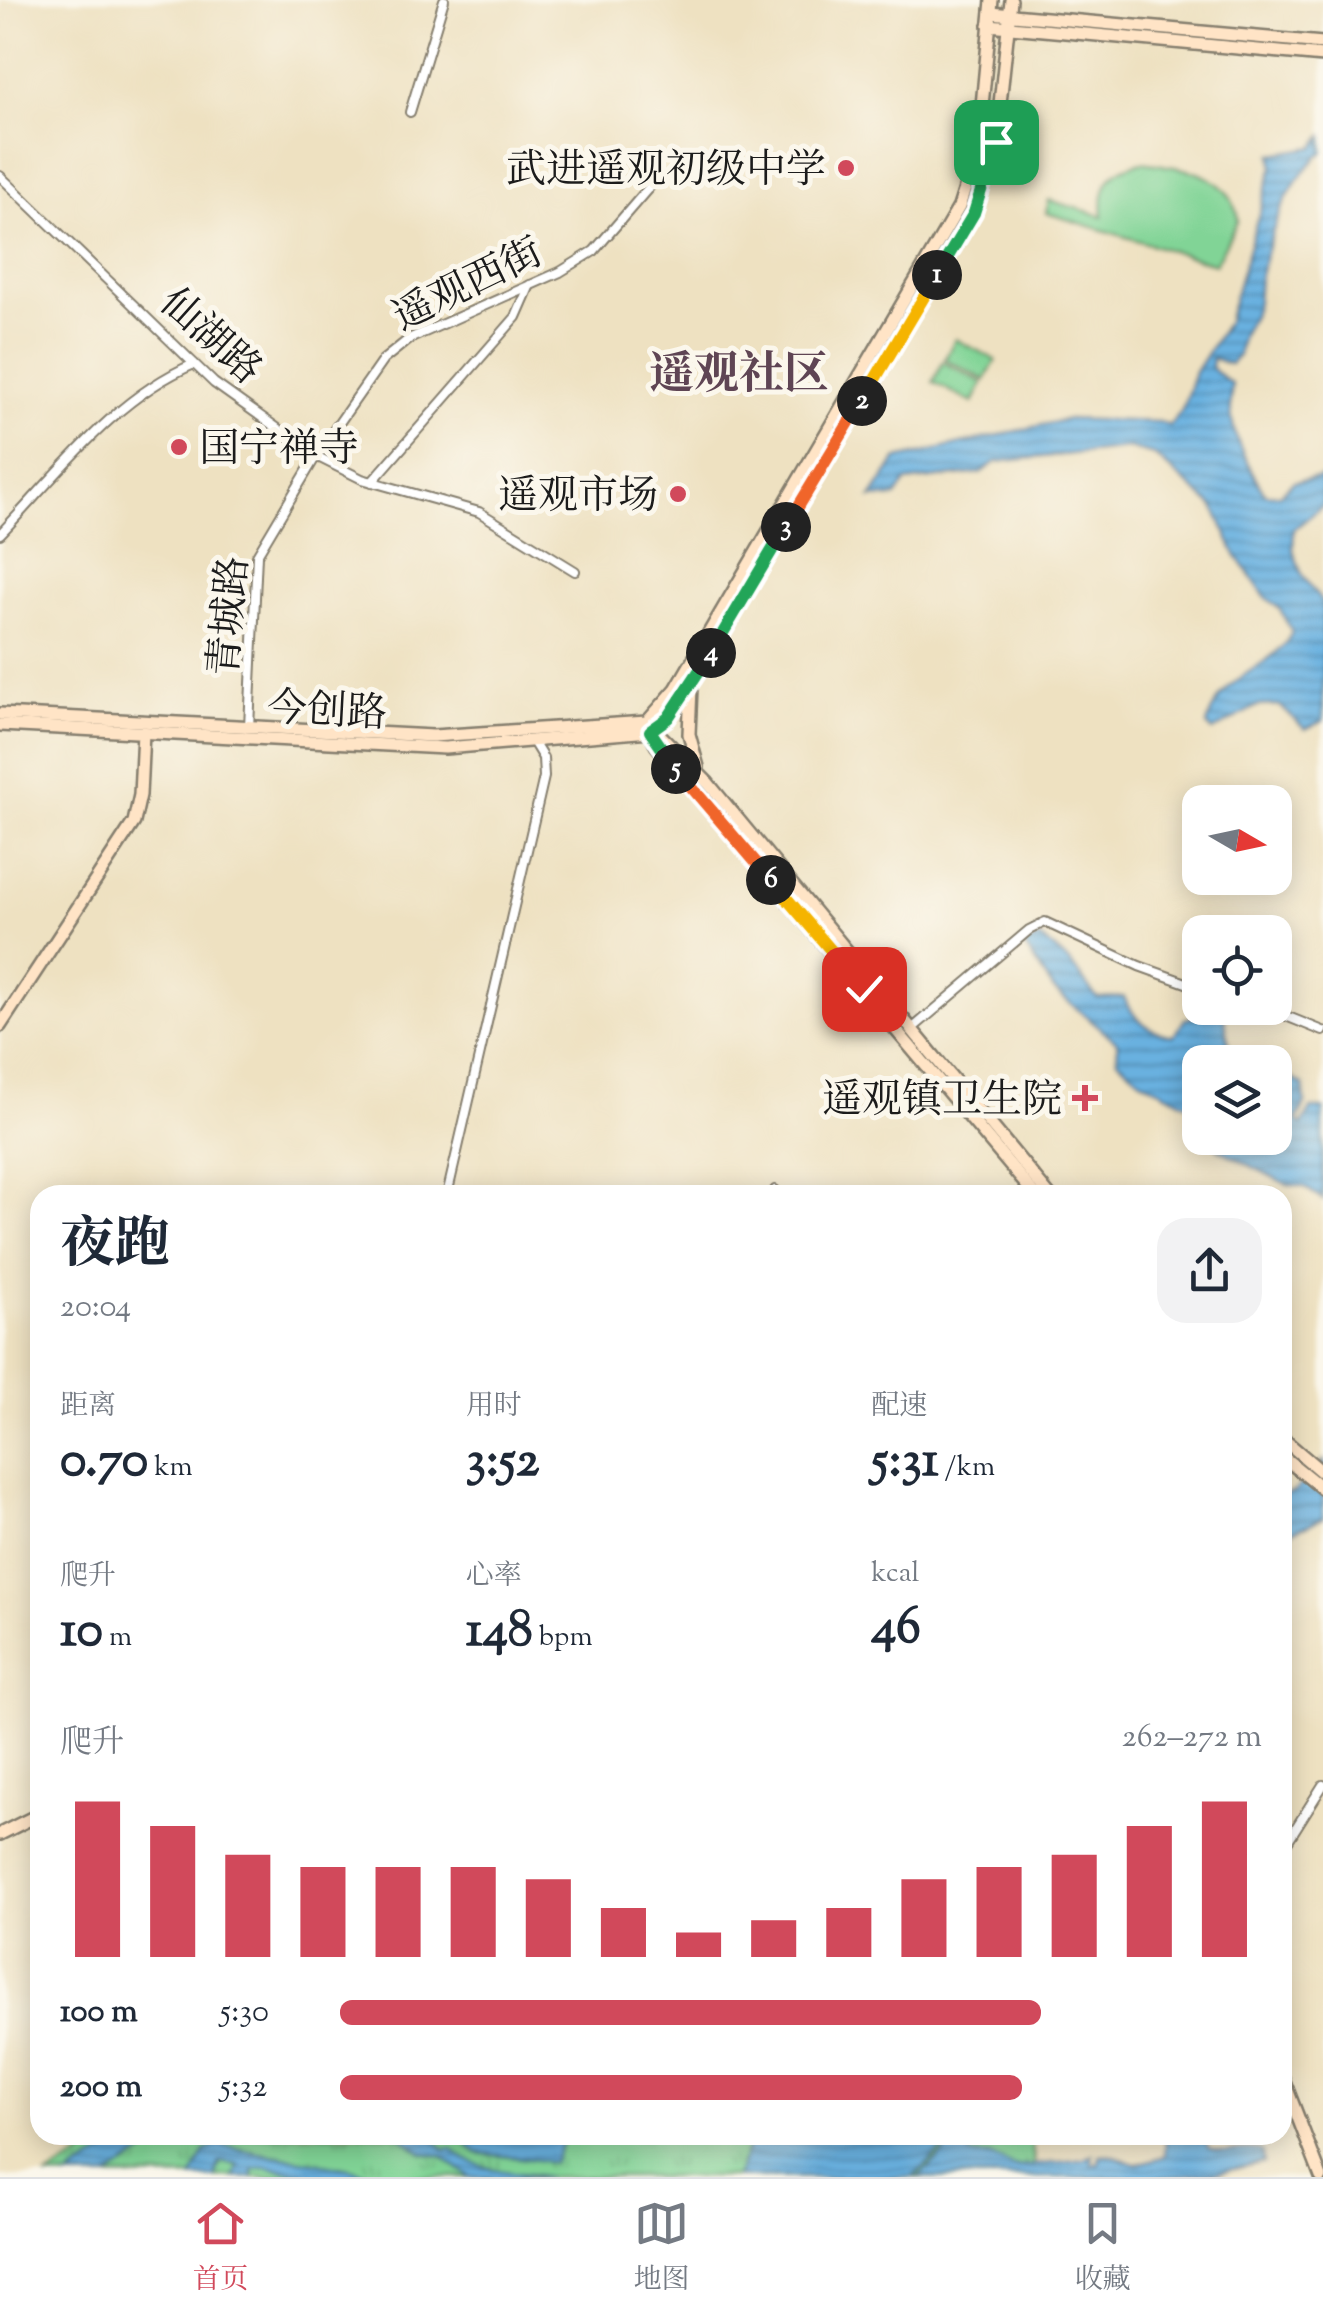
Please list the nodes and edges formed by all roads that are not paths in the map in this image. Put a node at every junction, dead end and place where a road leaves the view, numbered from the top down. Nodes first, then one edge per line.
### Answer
1 (444, 0) edge
2 (1011, 0) edge
3 (991, 13) edge
4 (1009, 21) junction
5 (1323, 43) edge
6 (1323, 56) edge
7 (410, 112) dead end
8 (0, 176) edge
9 (658, 177) dead end
10 (530, 285) junction
11 (194, 364) junction
12 (316, 456) junction
13 (372, 482) junction
14 (0, 534) edge
15 (576, 571) dead end
16 (692, 685) junction
17 (0, 714) edge
18 (0, 725) edge
19 (651, 727) junction
20 (144, 732) junction
21 (249, 732) junction
22 (532, 740) junction
23 (708, 784) junction
24 (1182, 982) edge
25 (1292, 1018) edge
26 (0, 1026) edge
27 (914, 1028) junction
28 (1323, 1031) edge
29 (450, 1185) edge
30 (1028, 1185) edge
31 (1041, 1185) edge
32 (1292, 1448) edge
33 (1292, 1461) edge
34 (1315, 1472) edge
35 (1323, 1489) edge
36 (1323, 1785) edge
37 (30, 1819) edge
38 (0, 1834) edge
39 (1292, 1834) edge
40 (1292, 2102) edge
41 (1321, 2177) edge

1 - 7 street
2 - 4 main road
3 - 4 main road
3 - 19 main road
4 - 5 main road
4 - 6 main road
4 - 16 main road
8 - 11 street, 仙湖路
9 - 10 street, 遥观西街
10 - 12 street, 遥观西街
10 - 13 street
11 - 12 street, 仙湖路
11 - 14 street
12 - 13 street, 仙湖路
12 - 21 street, 青城路
13 - 15 street, 仙湖路
16 - 19 main road
16 - 23 main road
17 - 21 main road, 今创路
18 - 20 main road, 今创路
19 - 21 main road, 今创路
19 - 22 main road, 今创路
19 - 23 main road
19 - 30 main road
20 - 21 main road, 今创路
20 - 26 main road
21 - 22 main road, 今创路
22 - 29 street
23 - 27 main road
24 - 27 street
25 - 28 street
27 - 31 main road
32 - 34 main road
33 - 34 main road
34 - 35 main road
36 - 39 street
37 - 38 main road
40 - 41 main road

